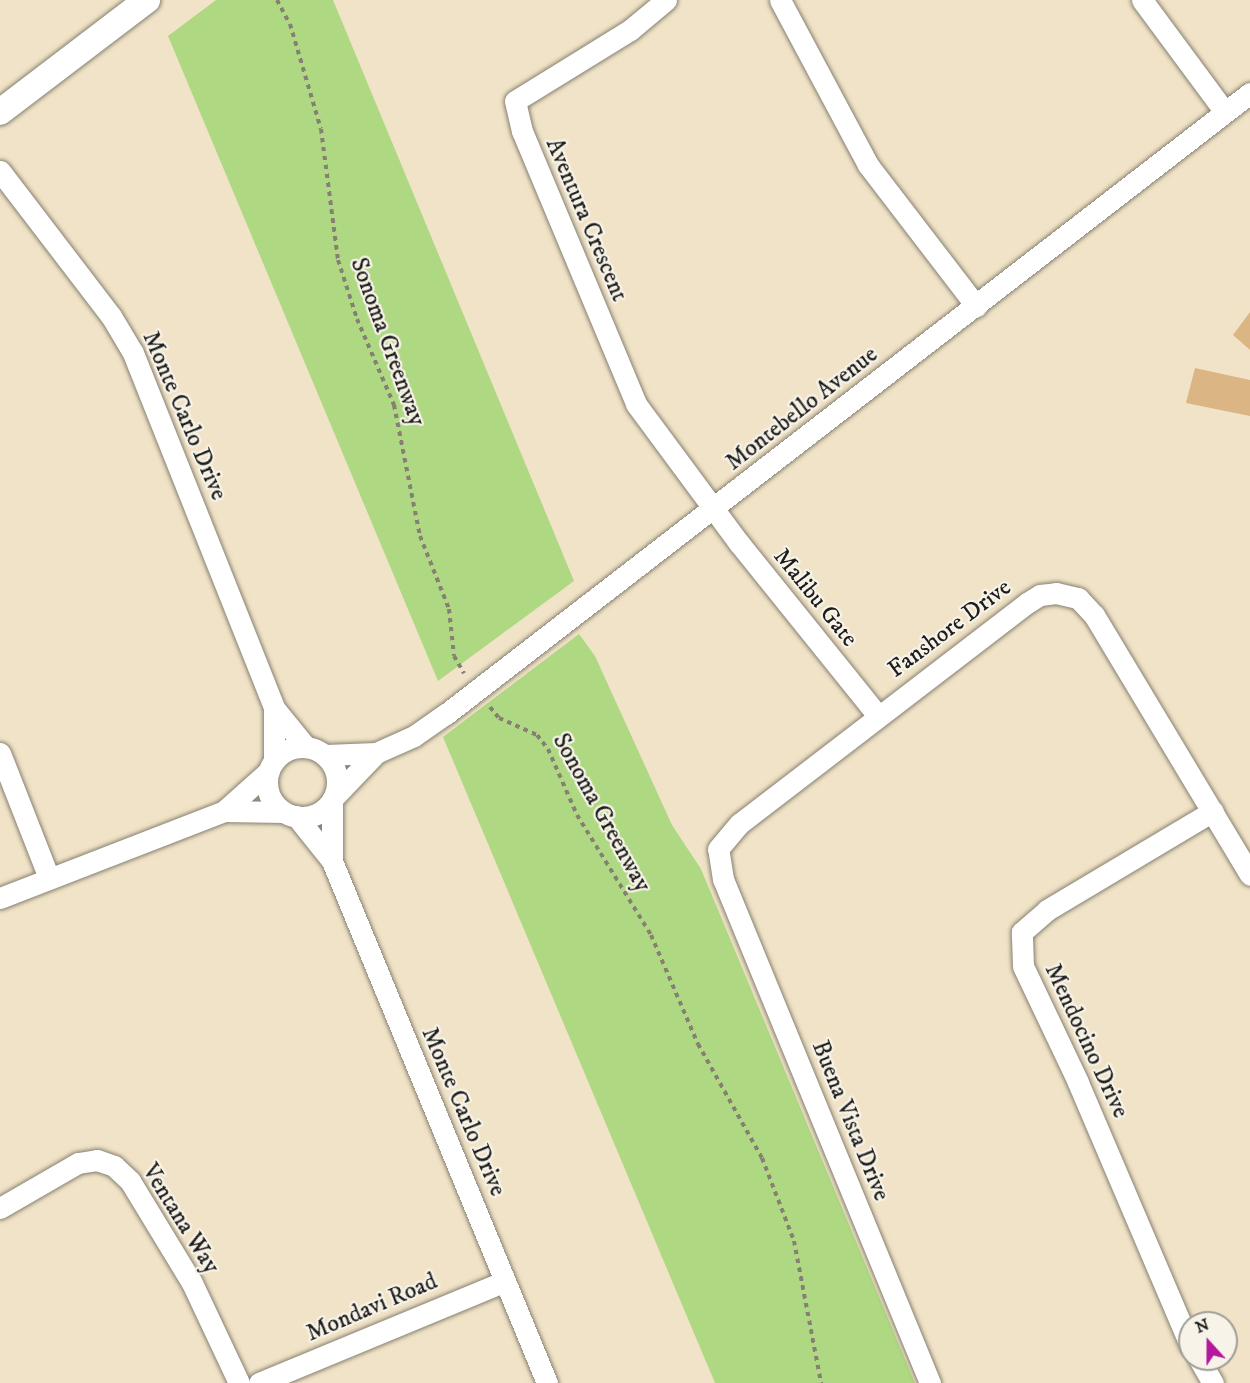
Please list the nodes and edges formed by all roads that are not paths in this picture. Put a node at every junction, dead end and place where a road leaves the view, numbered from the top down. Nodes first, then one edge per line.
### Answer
1 (147, 0) edge
2 (666, 0) edge
3 (780, 0) edge
4 (1142, 0) edge
5 (1250, 93) edge
6 (1224, 111) junction
7 (0, 112) edge
8 (0, 171) edge
9 (976, 306) junction
10 (714, 510) junction
11 (274, 708) junction
12 (878, 717) junction
13 (305, 747) junction
14 (0, 753) edge
15 (376, 753) junction
16 (325, 755) junction
17 (271, 766) junction
18 (332, 800) junction
19 (224, 811) junction
20 (1213, 811) junction
21 (290, 814) junction
22 (332, 861) junction
23 (1250, 875) edge
24 (49, 879) junction
25 (723, 879) joint
26 (0, 898) edge
27 (0, 1208) edge
28 (505, 1281) junction
29 (1178, 1317) edge
30 (238, 1383) edge
31 (259, 1383) edge
32 (547, 1383) edge
33 (930, 1383) edge

1 - 7 street
2 - 10 street, Aventura Crescent
3 - 9 street
4 - 6 street
5 - 6 street, Montebello Avenue
6 - 9 street, Montebello Avenue
8 - 11 street, Monte Carlo Drive
9 - 10 street, Montebello Avenue
10 - 12 street, Malibu Gate
10 - 15 street, Montebello Avenue
11 - 13 street, Monte Carlo Drive
11 - 17 street, Monte Carlo Drive
12 - 20 street, Fanshore Drive
12 - 25 street, Fanshore Drive
13 - 16 street
13 - 17 street
14 - 24 street
15 - 16 street, Montebello Avenue
15 - 18 street, Montebello Avenue
16 - 18 street
17 - 19 street
17 - 21 street
18 - 21 street
18 - 22 street, Monte Carlo Drive
19 - 21 street
19 - 24 street
20 - 23 street, Fanshore Drive
20 - 29 street, Mendocino Drive
21 - 22 street, Monte Carlo Drive
22 - 28 street, Monte Carlo Drive
24 - 26 street
25 - 33 street, Buena Vista Drive
27 - 30 street, Ventana Way
28 - 31 street, Mondavi Road
28 - 32 street, Monte Carlo Drive

